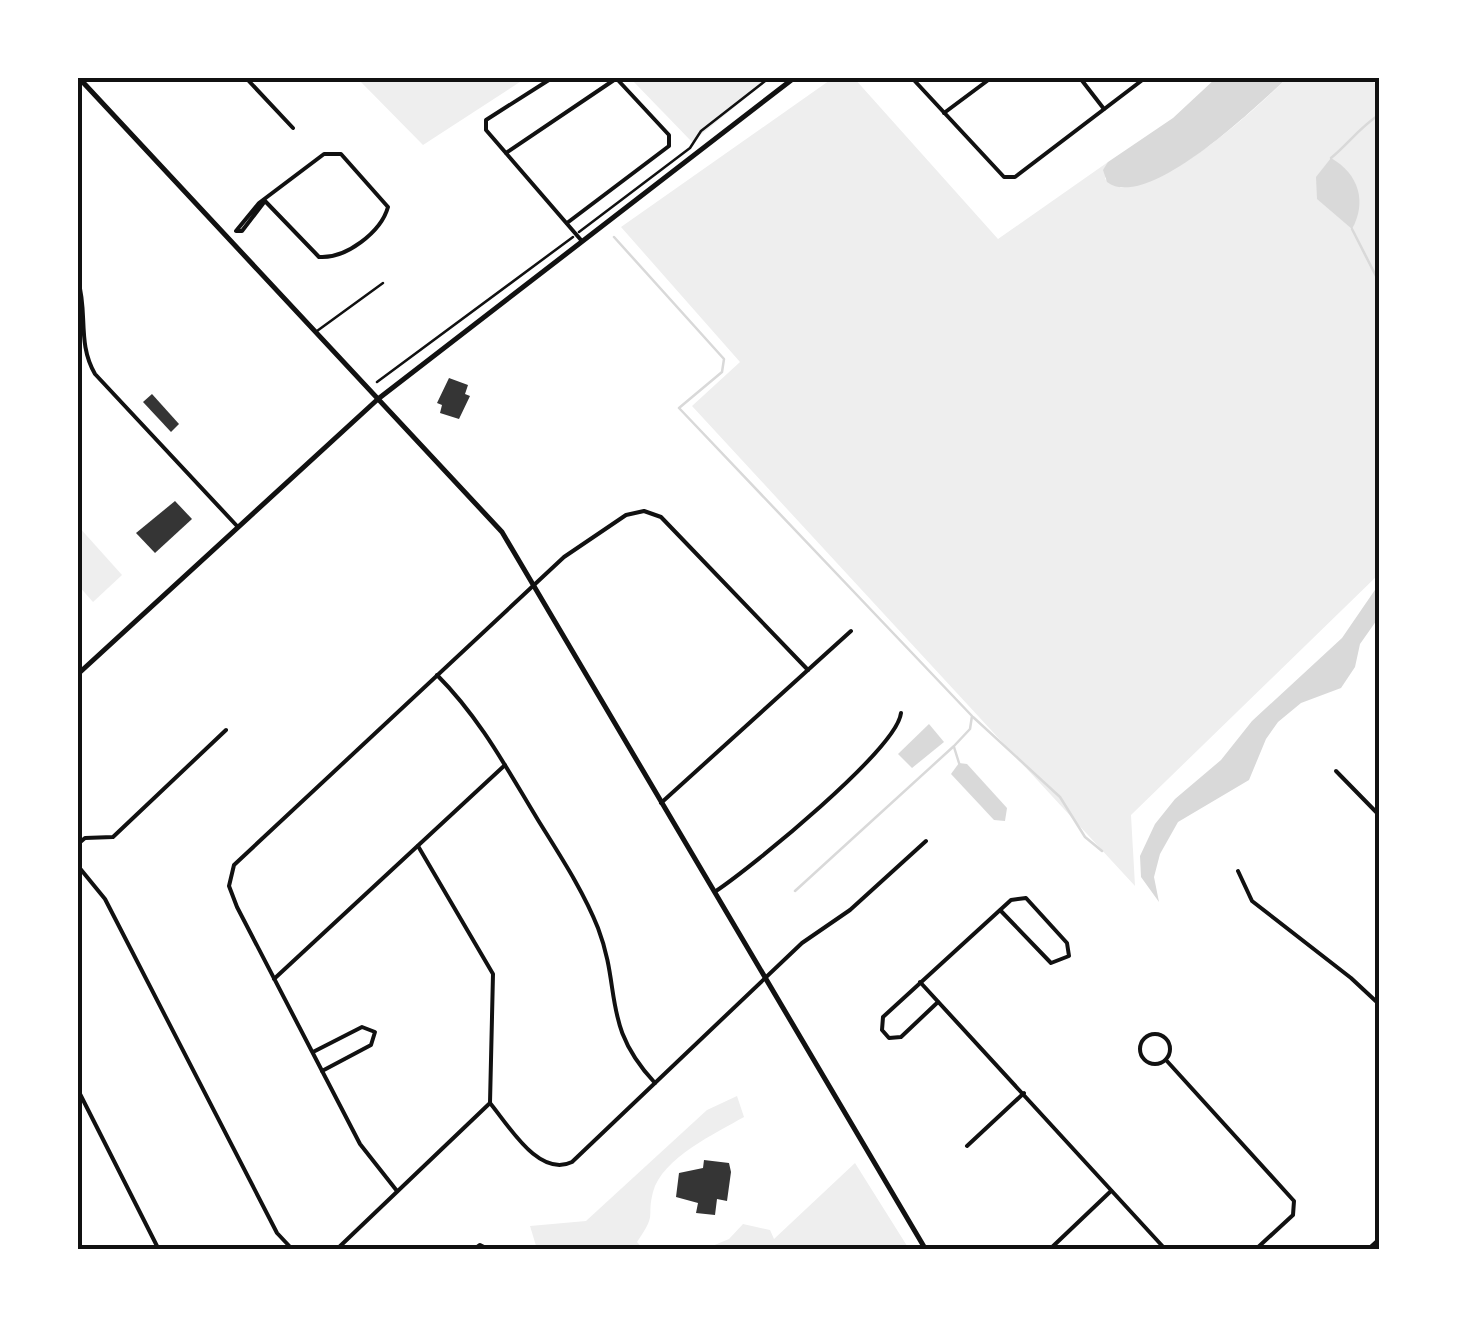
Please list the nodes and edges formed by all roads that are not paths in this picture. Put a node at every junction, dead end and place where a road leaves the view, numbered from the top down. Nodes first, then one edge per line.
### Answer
1 (78, 78) edge
2 (246, 78) edge
3 (552, 78) edge
4 (616, 78) edge
5 (794, 78) edge
6 (912, 78) edge
7 (991, 78) edge
8 (1080, 78) edge
9 (1145, 78) edge
10 (1104, 109) junction
11 (944, 114) junction
12 (293, 128) dead end
13 (506, 153) junction
14 (265, 200) junction
15 (567, 224) junction
16 (229, 238) junction
17 (581, 240) junction
18 (78, 280) edge
19 (383, 283) dead end
20 (315, 332) junction
21 (378, 399) junction
22 (236, 526) junction
23 (533, 586) junction
24 (851, 632) dead end
25 (808, 670) junction
26 (78, 674) edge
27 (438, 676) junction
28 (901, 714) dead end
29 (226, 730) dead end
30 (505, 765) junction
31 (1336, 771) dead end
32 (660, 802) junction
33 (1380, 816) edge
34 (926, 841) dead end
35 (78, 844) edge
36 (418, 846) junction
37 (78, 866) edge
38 (1238, 871) dead end
39 (714, 893) junction
40 (1000, 910) junction
41 (274, 978) junction
42 (764, 978) junction
43 (920, 982) junction
44 (938, 1002) junction
45 (1380, 1005) edge
46 (312, 1052) junction
47 (1166, 1060) junction
48 (322, 1071) junction
49 (655, 1082) junction
50 (78, 1090) edge
51 (1024, 1093) junction
52 (490, 1103) junction
53 (967, 1146) dead end
54 (1112, 1190) junction
55 (397, 1191) junction
56 (1380, 1239) edge
57 (159, 1250) edge
58 (292, 1250) edge
59 (336, 1250) edge
60 (473, 1250) edge
61 (490, 1250) edge
62 (926, 1250) edge
63 (1049, 1250) edge
64 (1166, 1250) edge
65 (1255, 1250) edge
66 (1368, 1250) edge

1 - 16 street
2 - 12 street
3 - 13 street
4 - 13 street
4 - 15 street
5 - 17 street
6 - 11 street
7 - 11 street
8 - 10 street
9 - 10 street
10 - 11 street
13 - 15 street
14 - 14 street
14 - 16 street
15 - 17 street
16 - 20 street
17 - 21 street
18 - 22 street
19 - 20 lane
20 - 21 street
21 - 22 street
21 - 23 street
22 - 26 street
23 - 25 street
23 - 27 street
23 - 32 street
24 - 25 street
25 - 32 street
27 - 30 street
27 - 41 street
28 - 39 street
29 - 35 street
30 - 36 street
30 - 49 street
31 - 33 street
32 - 39 street
34 - 42 street
36 - 41 street
36 - 52 street
37 - 58 street
38 - 45 street
39 - 42 street
40 - 40 street
40 - 43 street
41 - 46 street
42 - 49 street
42 - 62 street
43 - 44 street
43 - 44 street
44 - 51 street
46 - 48 street
46 - 48 street
47 - 47 street
47 - 65 street
48 - 55 street
49 - 52 street
50 - 57 street
51 - 53 street
51 - 54 street
52 - 55 street
54 - 63 street
54 - 64 street
55 - 59 street
56 - 66 street
60 - 61 street

